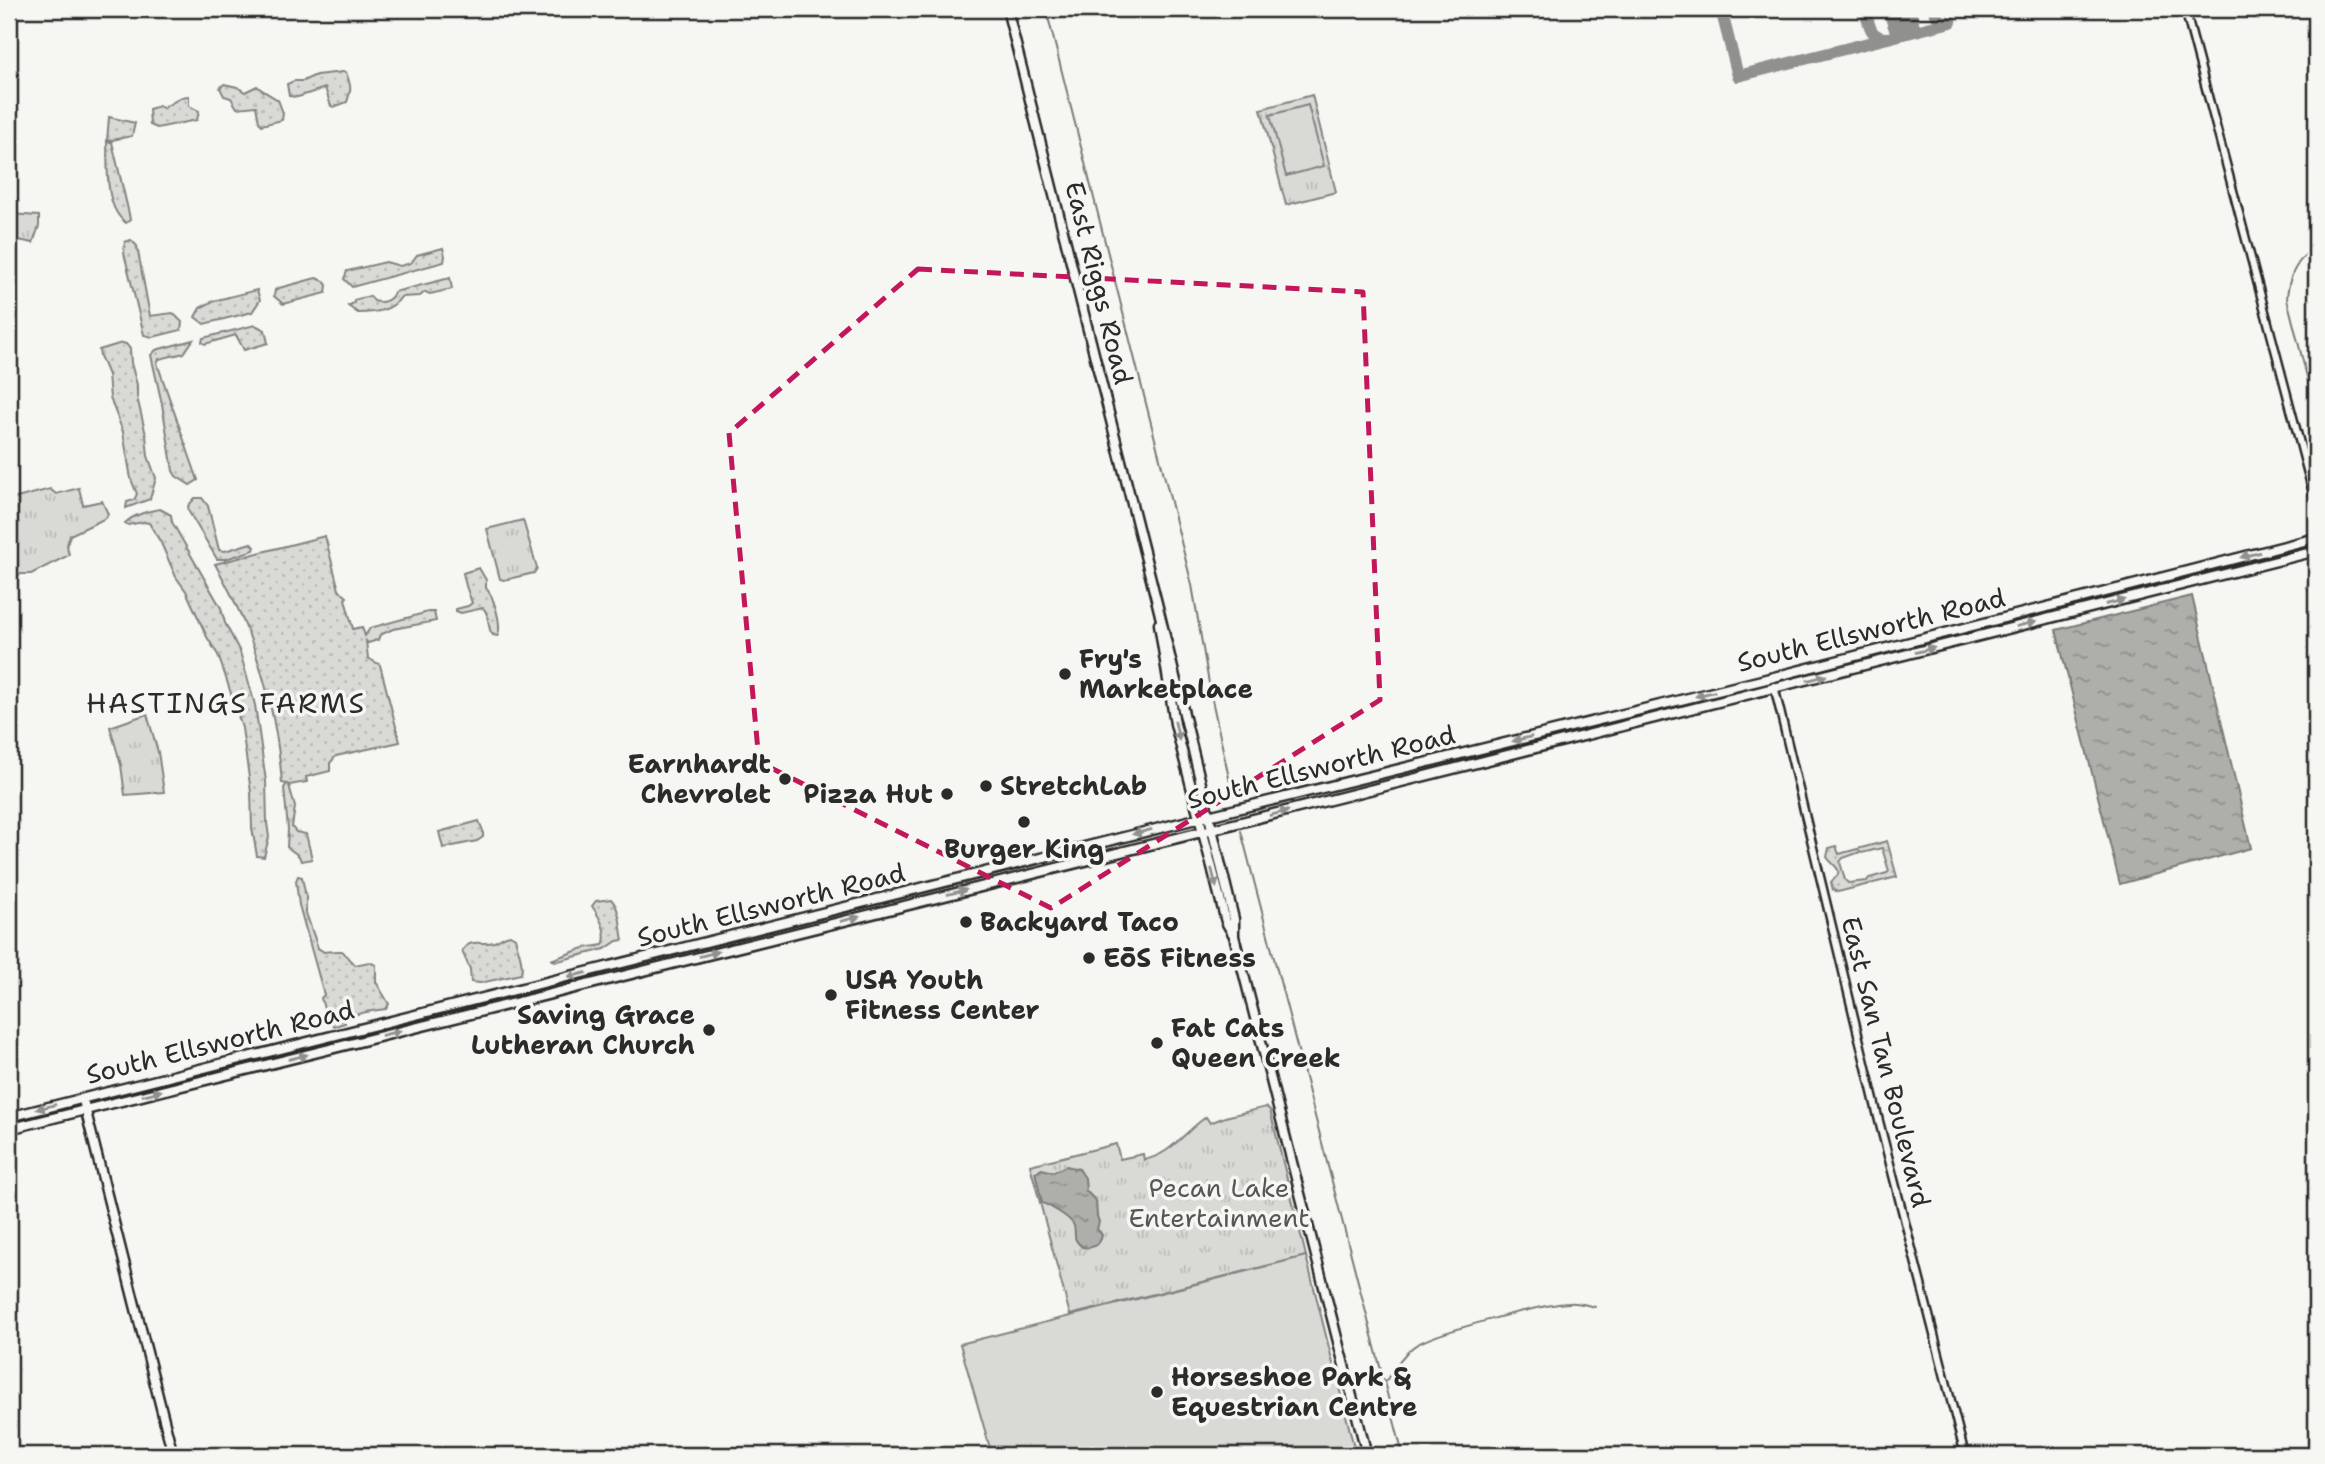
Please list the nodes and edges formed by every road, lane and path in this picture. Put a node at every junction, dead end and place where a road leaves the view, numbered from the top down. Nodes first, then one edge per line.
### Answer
1 (1007, 9) edge
2 (2185, 9) edge
3 (2316, 504) edge
4 (2316, 538) edge
5 (2316, 551) edge
6 (1772, 677) junction
7 (1774, 688) junction
8 (1204, 817) junction
9 (1213, 830) junction
10 (1203, 832) junction
11 (928, 887) junction
12 (930, 898) junction
13 (807, 917) junction
14 (811, 928) junction
15 (1234, 936) junction
16 (554, 981) junction
17 (522, 1000) junction
18 (83, 1098) junction
19 (85, 1110) junction
20 (9, 1117) edge
21 (9, 1129) edge
22 (173, 1455) edge
23 (1367, 1455) edge
24 (1965, 1455) edge

1 - 8 main road, East Riggs Road
2 - 3 street
4 -> 6 main road, South Ellsworth Road
7 -> 5 main road, South Ellsworth Road
6 - 7 street, East San Tan Boulevard
6 -> 8 main road, South Ellsworth Road
9 -> 7 main road, South Ellsworth Road
7 - 24 street, East San Tan Boulevard
8 - 9 main road, East Riggs Road
8 - 10 main road, East Riggs Road
8 -> 11 main road, South Ellsworth Road
9 - 10 main road, South Ellsworth Road
9 - 15 main road, East Riggs Road
12 -> 10 main road, South Ellsworth Road
10 -> 15 main road, East Riggs Road
11 - 12 main road
11 - 13 main road, South Ellsworth Road
14 -> 12 main road, South Ellsworth Road
13 - 14 main road
13 -> 16 main road, South Ellsworth Road
17 -> 14 main road, South Ellsworth Road
15 - 23 main road, East Riggs Road
16 - 17 main road
16 - 18 main road, South Ellsworth Road
19 -> 17 main road, South Ellsworth Road
18 - 19 main road
18 -> 20 main road, South Ellsworth Road
19 - 21 main road, South Ellsworth Road
19 - 22 main road

